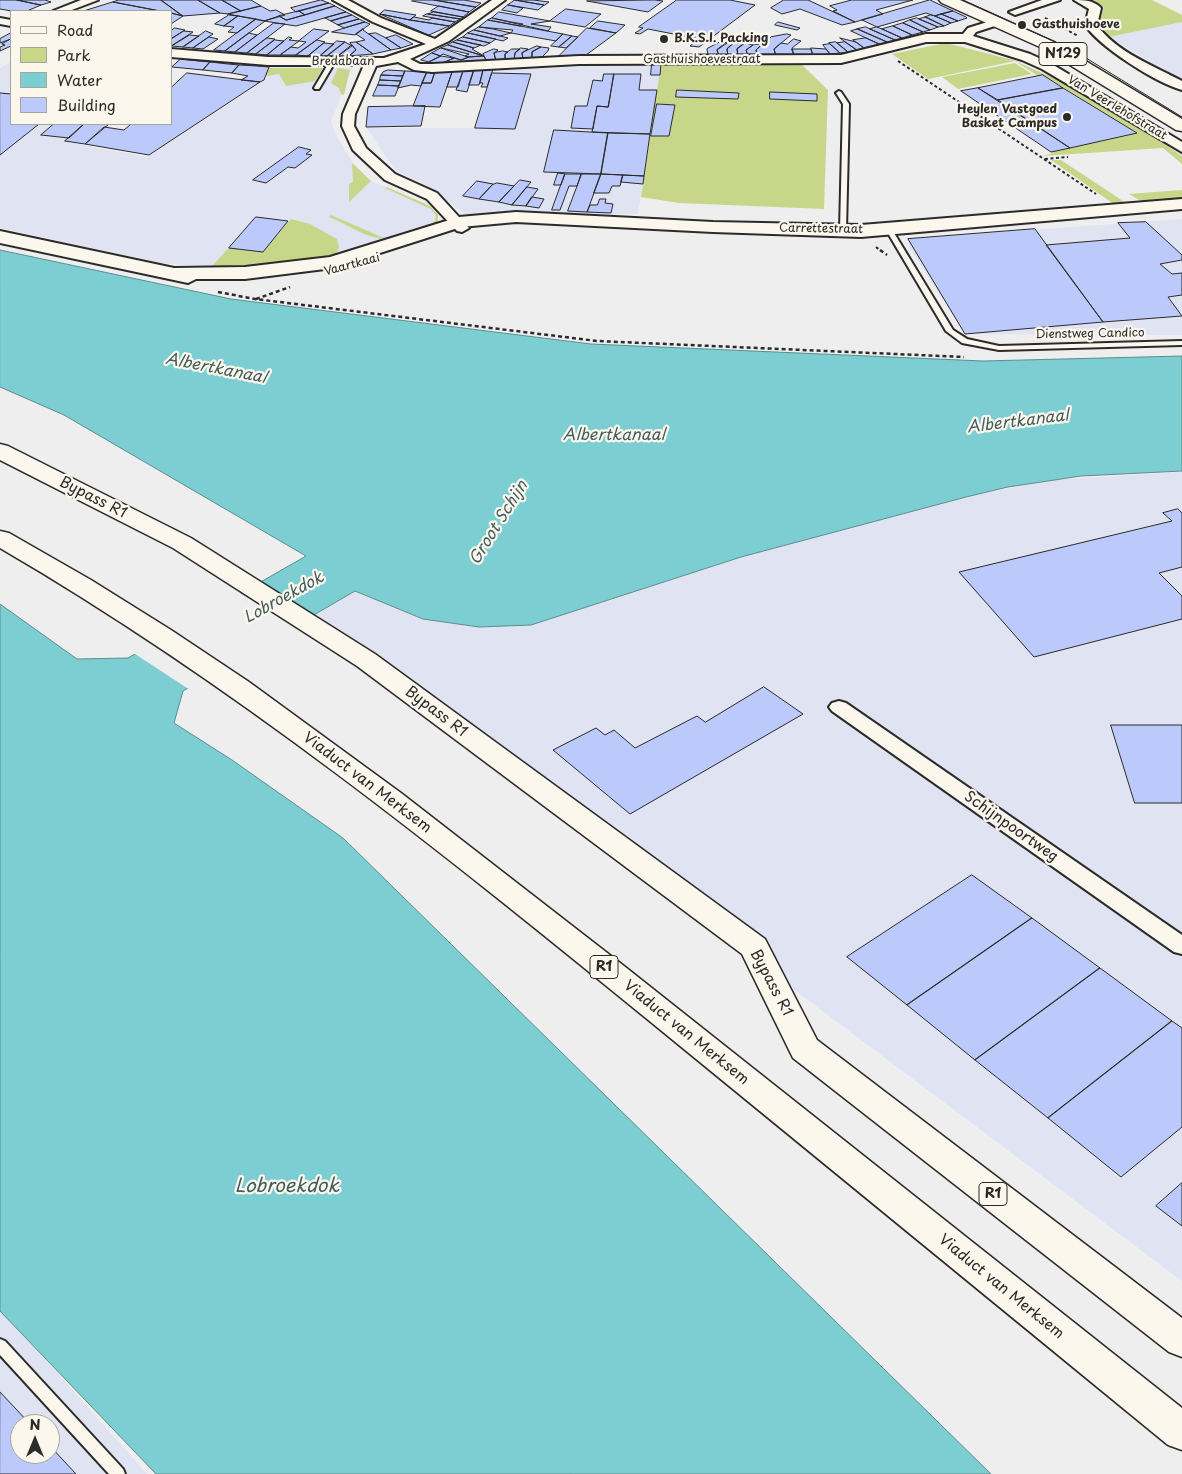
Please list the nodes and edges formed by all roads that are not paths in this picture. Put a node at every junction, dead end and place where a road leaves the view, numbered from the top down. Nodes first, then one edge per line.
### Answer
1 (92, 0) edge
2 (339, 0) edge
3 (499, 0) edge
4 (947, 0) edge
5 (1054, 0) edge
6 (1080, 0) edge
7 (62, 10) edge
8 (1004, 13) junction
9 (1036, 22) dead end
10 (966, 38) junction
11 (435, 43) junction
12 (1093, 52) dead end
13 (172, 53) edge
14 (402, 59) junction
15 (332, 62) junction
16 (371, 63) junction
17 (317, 88) dead end
18 (839, 93) dead end
19 (1179, 93) edge
20 (1182, 126) edge
21 (1182, 148) edge
22 (1182, 204) edge
23 (528, 219) joint
24 (461, 225) junction
25 (888, 228) junction
26 (843, 230) junction
27 (0, 238) edge
28 (1182, 343) edge
29 (0, 451) edge
30 (0, 538) edge
31 (839, 708) dead end
32 (1182, 946) edge
33 (1182, 1340) edge
34 (0, 1345) edge
35 (1182, 1432) edge
36 (118, 1474) edge

1 - 7 street
2 - 11 street
3 - 11 street, Bredabaan
4 - 8 main road, N129
5 - 8 street
6 - 19 street
8 - 9 main road, N129
8 - 10 street
8 - 20 main road, N129
10 - 14 street, Gasthuishoevestraat
10 - 21 street, Van Veerlehofstraat
11 - 14 street, Bredabaan
12 - 19 main road, N129
13 - 15 street, Bredabaan
14 - 16 street, Bredabaan
15 - 16 street, Bredabaan
15 - 17 lane
16 - 24 street
18 - 26 lane
22 - 25 street, Carrettestraat
23 - 24 street, Vaartkaai
23 - 26 street, Carrettestraat
24 - 27 street, Vaartkaai
25 - 26 street, Carrettestraat
25 - 28 lane, Dienstweg Candico
29 - 33 main road, Bypass R1 / R1
30 - 35 main road, Viaduct van Merksem / R1
31 - 32 street, Schijnpoortweg
34 - 36 lane

